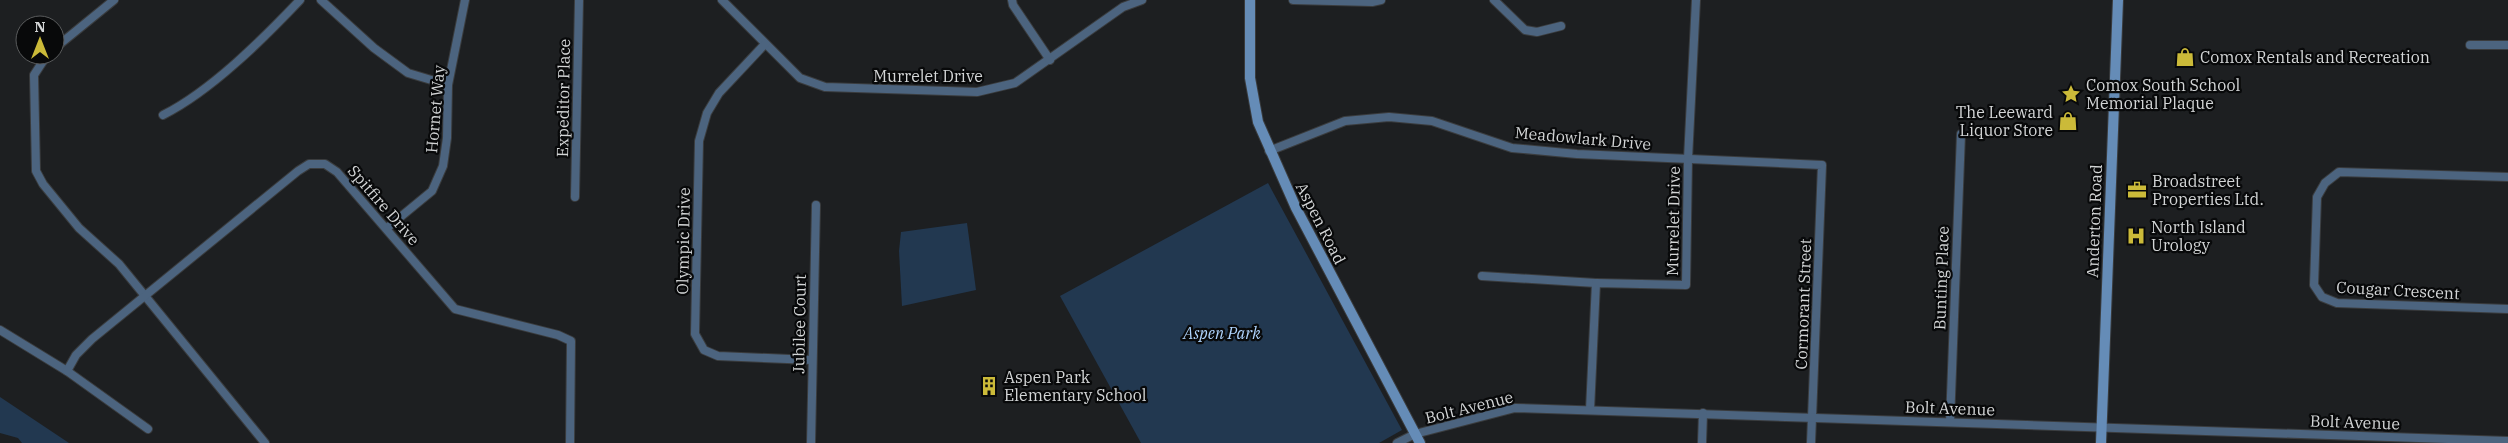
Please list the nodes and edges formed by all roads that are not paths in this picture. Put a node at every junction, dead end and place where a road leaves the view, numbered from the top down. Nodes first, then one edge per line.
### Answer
1 (114, 0) edge
2 (300, 0) edge
3 (321, 0) edge
4 (466, 0) edge
5 (579, 0) edge
6 (722, 0) edge
7 (1012, 0) edge
8 (1142, 0) edge
9 (1250, 0) edge
10 (1293, 0) edge
11 (1381, 0) edge
12 (1494, 0) edge
13 (1696, 0) edge
14 (2118, 0) edge
15 (1562, 26) dead end
16 (65, 40) edge
17 (765, 44) junction
18 (2470, 45) dead end
19 (2508, 45) edge
20 (1050, 60) junction
21 (40, 65) edge
22 (448, 85) junction
23 (163, 115) dead end
24 (1961, 134) dead end
25 (1269, 151) junction
26 (1819, 157) dead end
27 (1688, 159) junction
28 (1818, 165) junction
29 (2508, 177) edge
30 (575, 197) dead end
31 (816, 205) dead end
32 (387, 228) junction
33 (1482, 276) dead end
34 (1596, 283) junction
35 (145, 296) junction
36 (2508, 309) edge
37 (0, 330) edge
38 (812, 360) junction
39 (67, 371) junction
40 (1590, 410) junction
41 (1703, 414) junction
42 (1812, 417) junction
43 (1950, 422) junction
44 (2101, 427) junction
45 (148, 430) dead end
46 (1418, 439) edge
47 (2508, 441) edge
48 (265, 443) edge
49 (570, 443) edge
50 (811, 443) edge
51 (1397, 443) edge
52 (1702, 443) edge
53 (1811, 443) edge
54 (2101, 443) edge

1 - 16 street
2 - 23 street
3 - 22 street
4 - 22 street, Hornet Way
5 - 30 street, Expeditor Place
6 - 17 street, Murrelet Drive
7 - 20 street
8 - 20 street, Murrelet Drive
9 - 25 street, Aspen Road
10 - 11 street
12 - 15 street
13 - 27 street, Murrelet Drive
14 - 44 street, Anderton Road
17 - 20 street, Murrelet Drive
17 - 38 street, Olympic Drive
18 - 19 street
21 - 35 street
22 - 32 street, Hornet Way
24 - 43 street, Bunting Place
25 - 27 street, Meadowlark Drive
25 - 46 street, Aspen Road
26 - 28 street
27 - 28 street, Meadowlark Drive
27 - 34 street, Murrelet Drive
28 - 42 street, Cormorant Street
29 - 36 street, Cougar Crescent
31 - 38 street, Jubilee Court
32 - 35 street, Spitfire Drive
32 - 49 street, Spitfire Drive
33 - 34 street
34 - 40 street
35 - 39 street, Spitfire Drive
35 - 48 street
37 - 39 street
38 - 50 street, Jubilee Court
39 - 45 street
40 - 41 street, Bolt Avenue
40 - 46 street, Bolt Avenue
41 - 42 street, Bolt Avenue
41 - 52 street
42 - 43 street, Bolt Avenue
42 - 53 street, Cormorant Street
43 - 44 street, Bolt Avenue
44 - 47 street, Bolt Avenue
44 - 54 street, Anderton Road
46 - 51 street, Bolt Avenue

